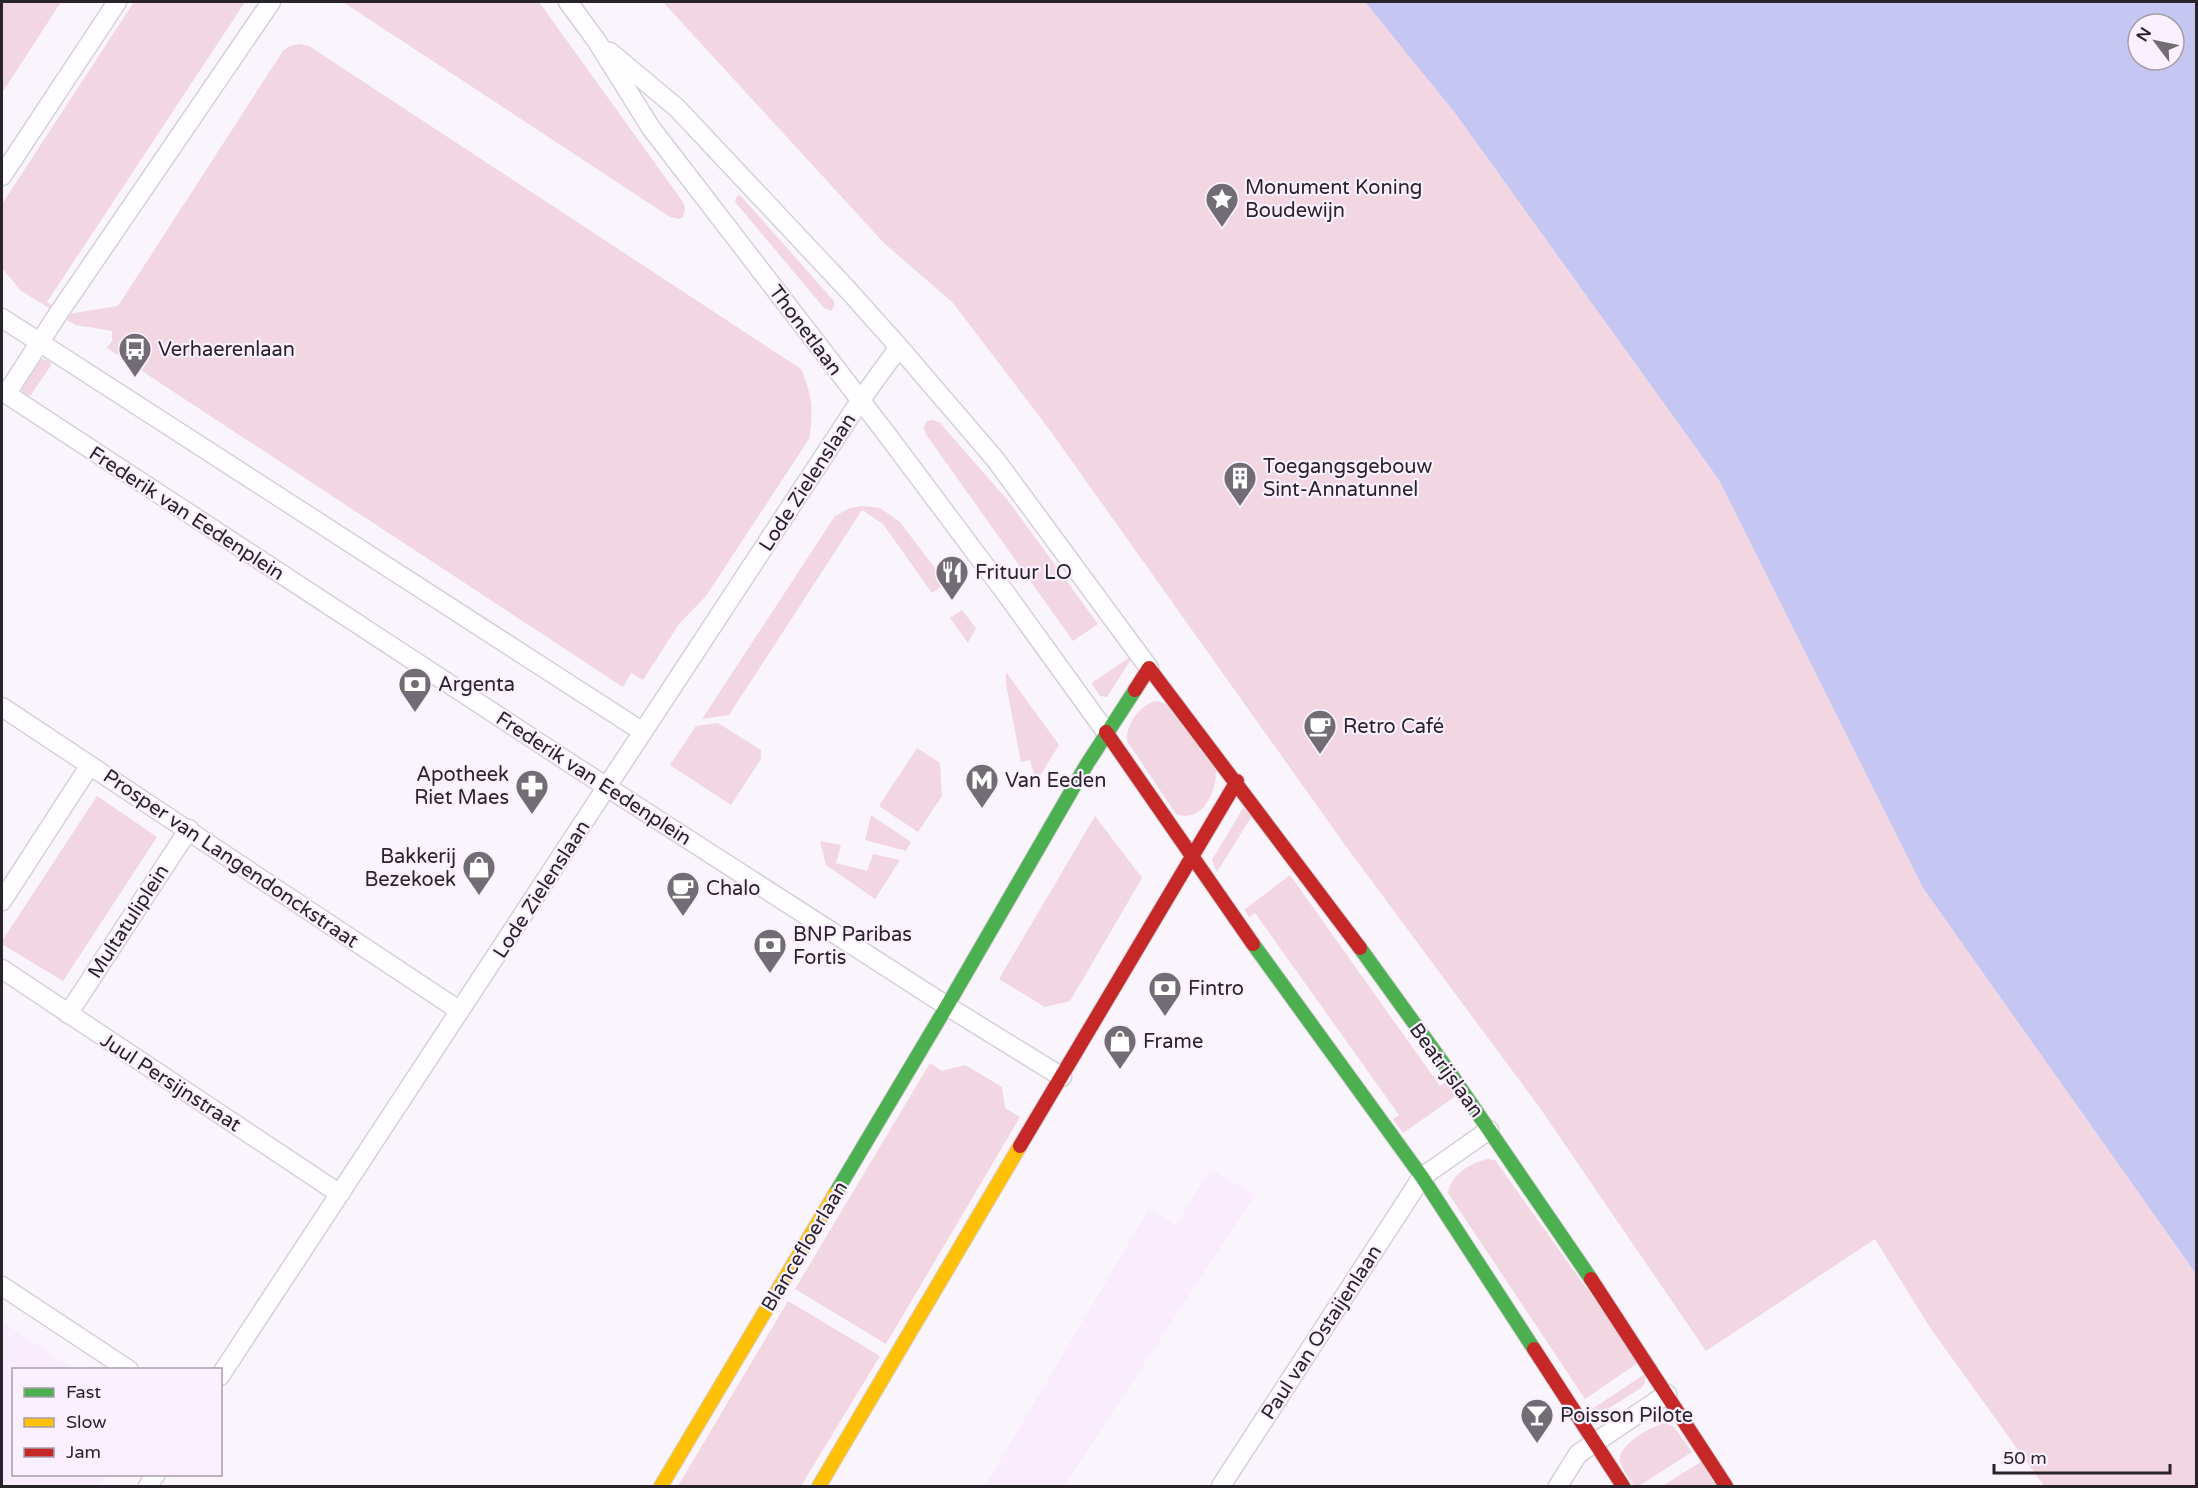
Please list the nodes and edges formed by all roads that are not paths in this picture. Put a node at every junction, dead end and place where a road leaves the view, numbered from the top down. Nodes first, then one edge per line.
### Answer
1 (117, 2) edge
2 (271, 2) edge
3 (568, 2) edge
4 (596, 40) junction
5 (2, 176) edge
6 (2, 318) edge
7 (39, 343) junction
8 (899, 347) junction
9 (4, 392) edge
10 (860, 401) junction
11 (1149, 668) junction
12 (2, 707) edge
13 (643, 732) junction
14 (1107, 732) junction
15 (90, 765) junction
16 (1238, 781) junction
17 (608, 787) junction
18 (189, 829) junction
19 (1192, 858) junction
20 (2, 901) edge
21 (2, 969) edge
22 (947, 1006) junction
23 (460, 1011) junction
24 (68, 1014) junction
25 (1062, 1077) junction
26 (1489, 1130) junction
27 (1422, 1177) junction
28 (340, 1194) junction
29 (2, 1286) edge
30 (126, 1368) edge
31 (222, 1373) edge
32 (1668, 1395) junction
33 (1595, 1443) junction
34 (661, 1486) edge
35 (819, 1486) edge
36 (1221, 1486) edge
37 (1558, 1486) edge
38 (1623, 1486) edge
39 (1726, 1486) edge

1 - 5 street
2 - 7 street
3 - 4 street, Thonetlaan
4 - 8 street, Thonetlaan
4 - 10 street, Thonetlaan
6 - 7 street
7 - 9 street
7 - 13 street
8 - 10 street, Lode Zielenslaan
8 - 11 street, Thonetlaan
9 - 17 street, Frederik van Eedenplein
10 - 13 street, Lode Zielenslaan
10 - 14 street, Thonetlaan
11 - 14 street, Blancefloerlaan
11 - 16 street, Beatrijslaan
12 - 15 street, Prosper van Langendonckstraat
13 - 17 street, Lode Zielenslaan
14 - 19 street
14 - 22 street, Blancefloerlaan
15 - 18 street, Prosper van Langendonckstraat
15 - 20 street
16 - 19 street
16 - 26 street, Beatrijslaan
17 - 22 street, Frederik van Eedenplein
17 - 23 street, Lode Zielenslaan
18 - 23 street, Prosper van Langendonckstraat
18 - 24 street, Multatuliplein
19 - 25 street
19 - 27 street
21 - 24 street, Juul Persijnstraat
22 - 25 street
22 - 34 street, Blancefloerlaan
23 - 28 street, Lode Zielenslaan
24 - 28 street, Juul Persijnstraat
25 - 35 street
26 - 27 street
26 - 32 street, Beatrijslaan
27 - 33 street
27 - 36 street, Paul van Ostaijenlaan
28 - 31 street, Lode Zielenslaan
29 - 30 street
32 - 33 street
32 - 39 street, Beatrijslaan
33 - 37 street
33 - 38 street

